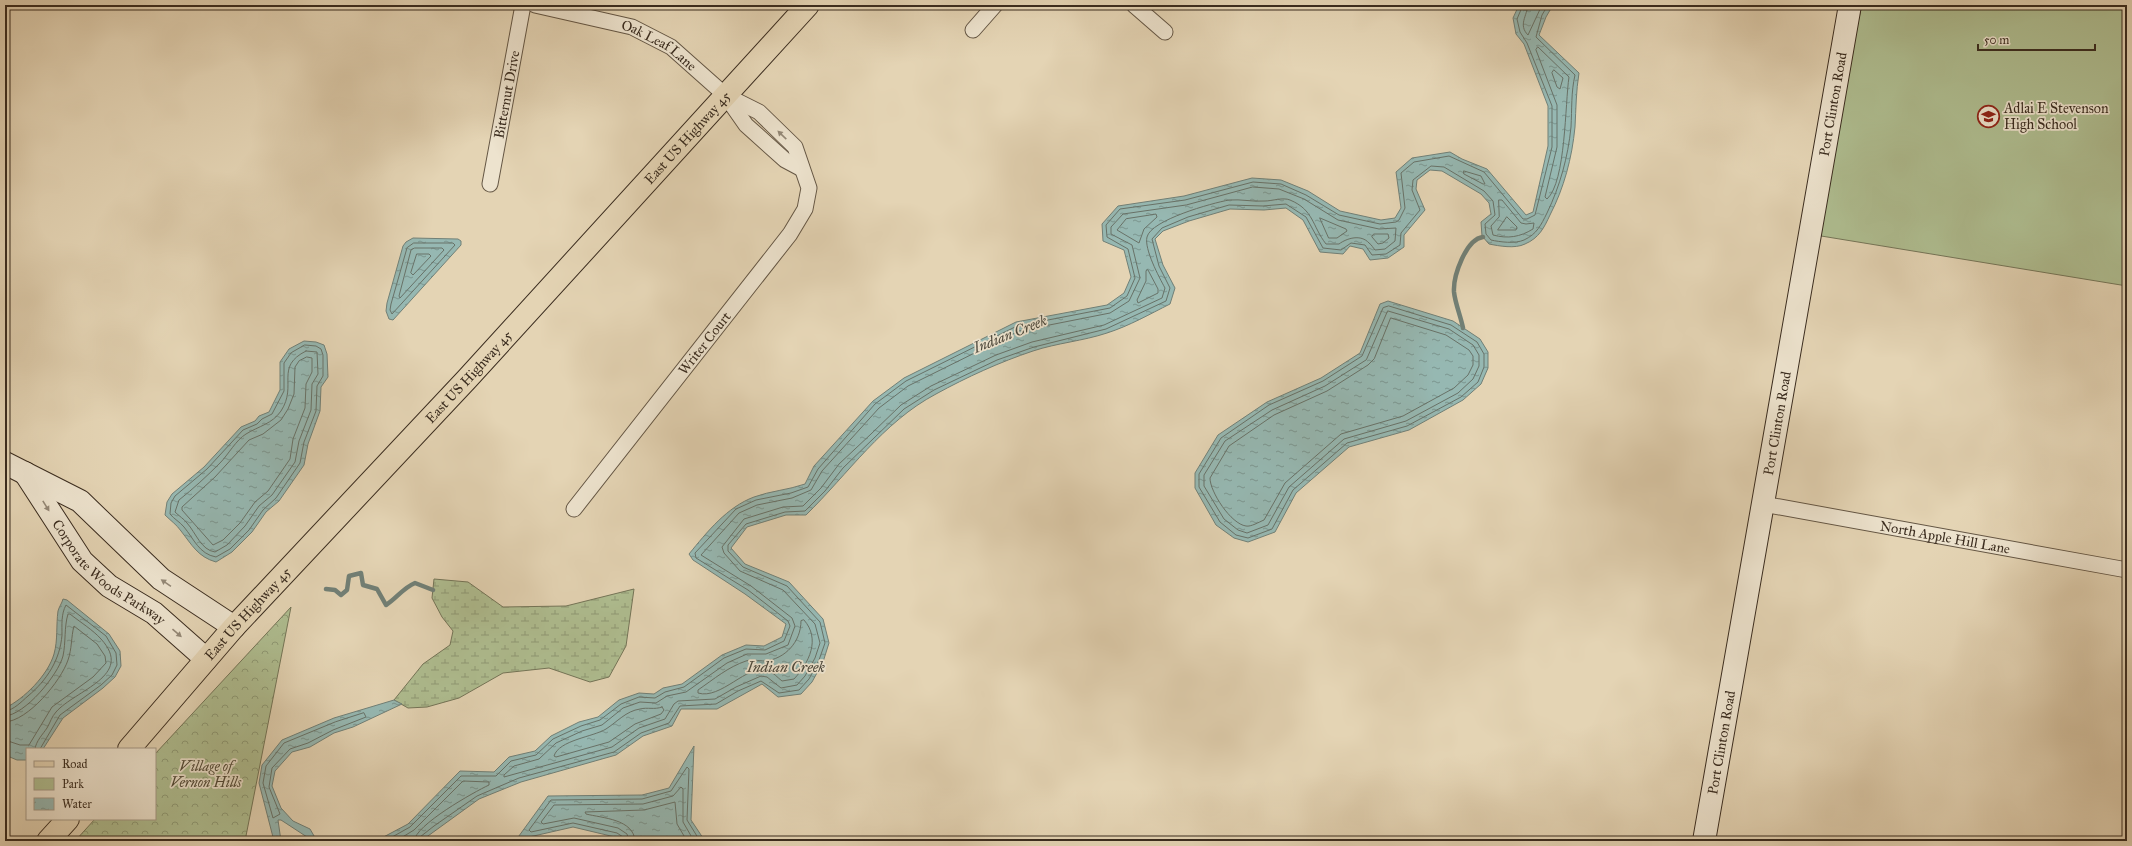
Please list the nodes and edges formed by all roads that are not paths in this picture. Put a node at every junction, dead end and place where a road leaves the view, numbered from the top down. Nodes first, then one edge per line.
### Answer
1 (523, 5) edge
2 (535, 5) edge
3 (808, 5) edge
4 (995, 5) edge
5 (1134, 5) edge
6 (1850, 5) edge
7 (973, 30) dead end
8 (1165, 32) dead end
9 (725, 95) junction
10 (490, 184) dead end
11 (5, 463) edge
12 (25, 473) junction
13 (1763, 504) junction
14 (574, 509) dead end
15 (2127, 570) edge
16 (234, 627) junction
17 (206, 659) junction
18 (130, 748) edge
19 (67, 820) edge
20 (48, 841) edge
21 (1704, 841) edge

1 - 10 street, Bitternut Drive
2 - 9 street, Oak Leaf Lane
3 - 9 main road, East US Highway 45
4 - 7 street
5 - 8 street
6 - 13 street, Port Clinton Road
9 - 14 street, Writer Court
9 - 16 main road, East US Highway 45
11 - 12 street, Corporate Woods Parkway
16 -> 12 street, Corporate Woods Parkway
12 -> 17 street, Corporate Woods Parkway
13 - 15 street, North Apple Hill Lane
13 - 21 street, Port Clinton Road
16 - 17 main road, East US Highway 45
17 - 18 main road, East US Highway 45
19 - 20 main road

